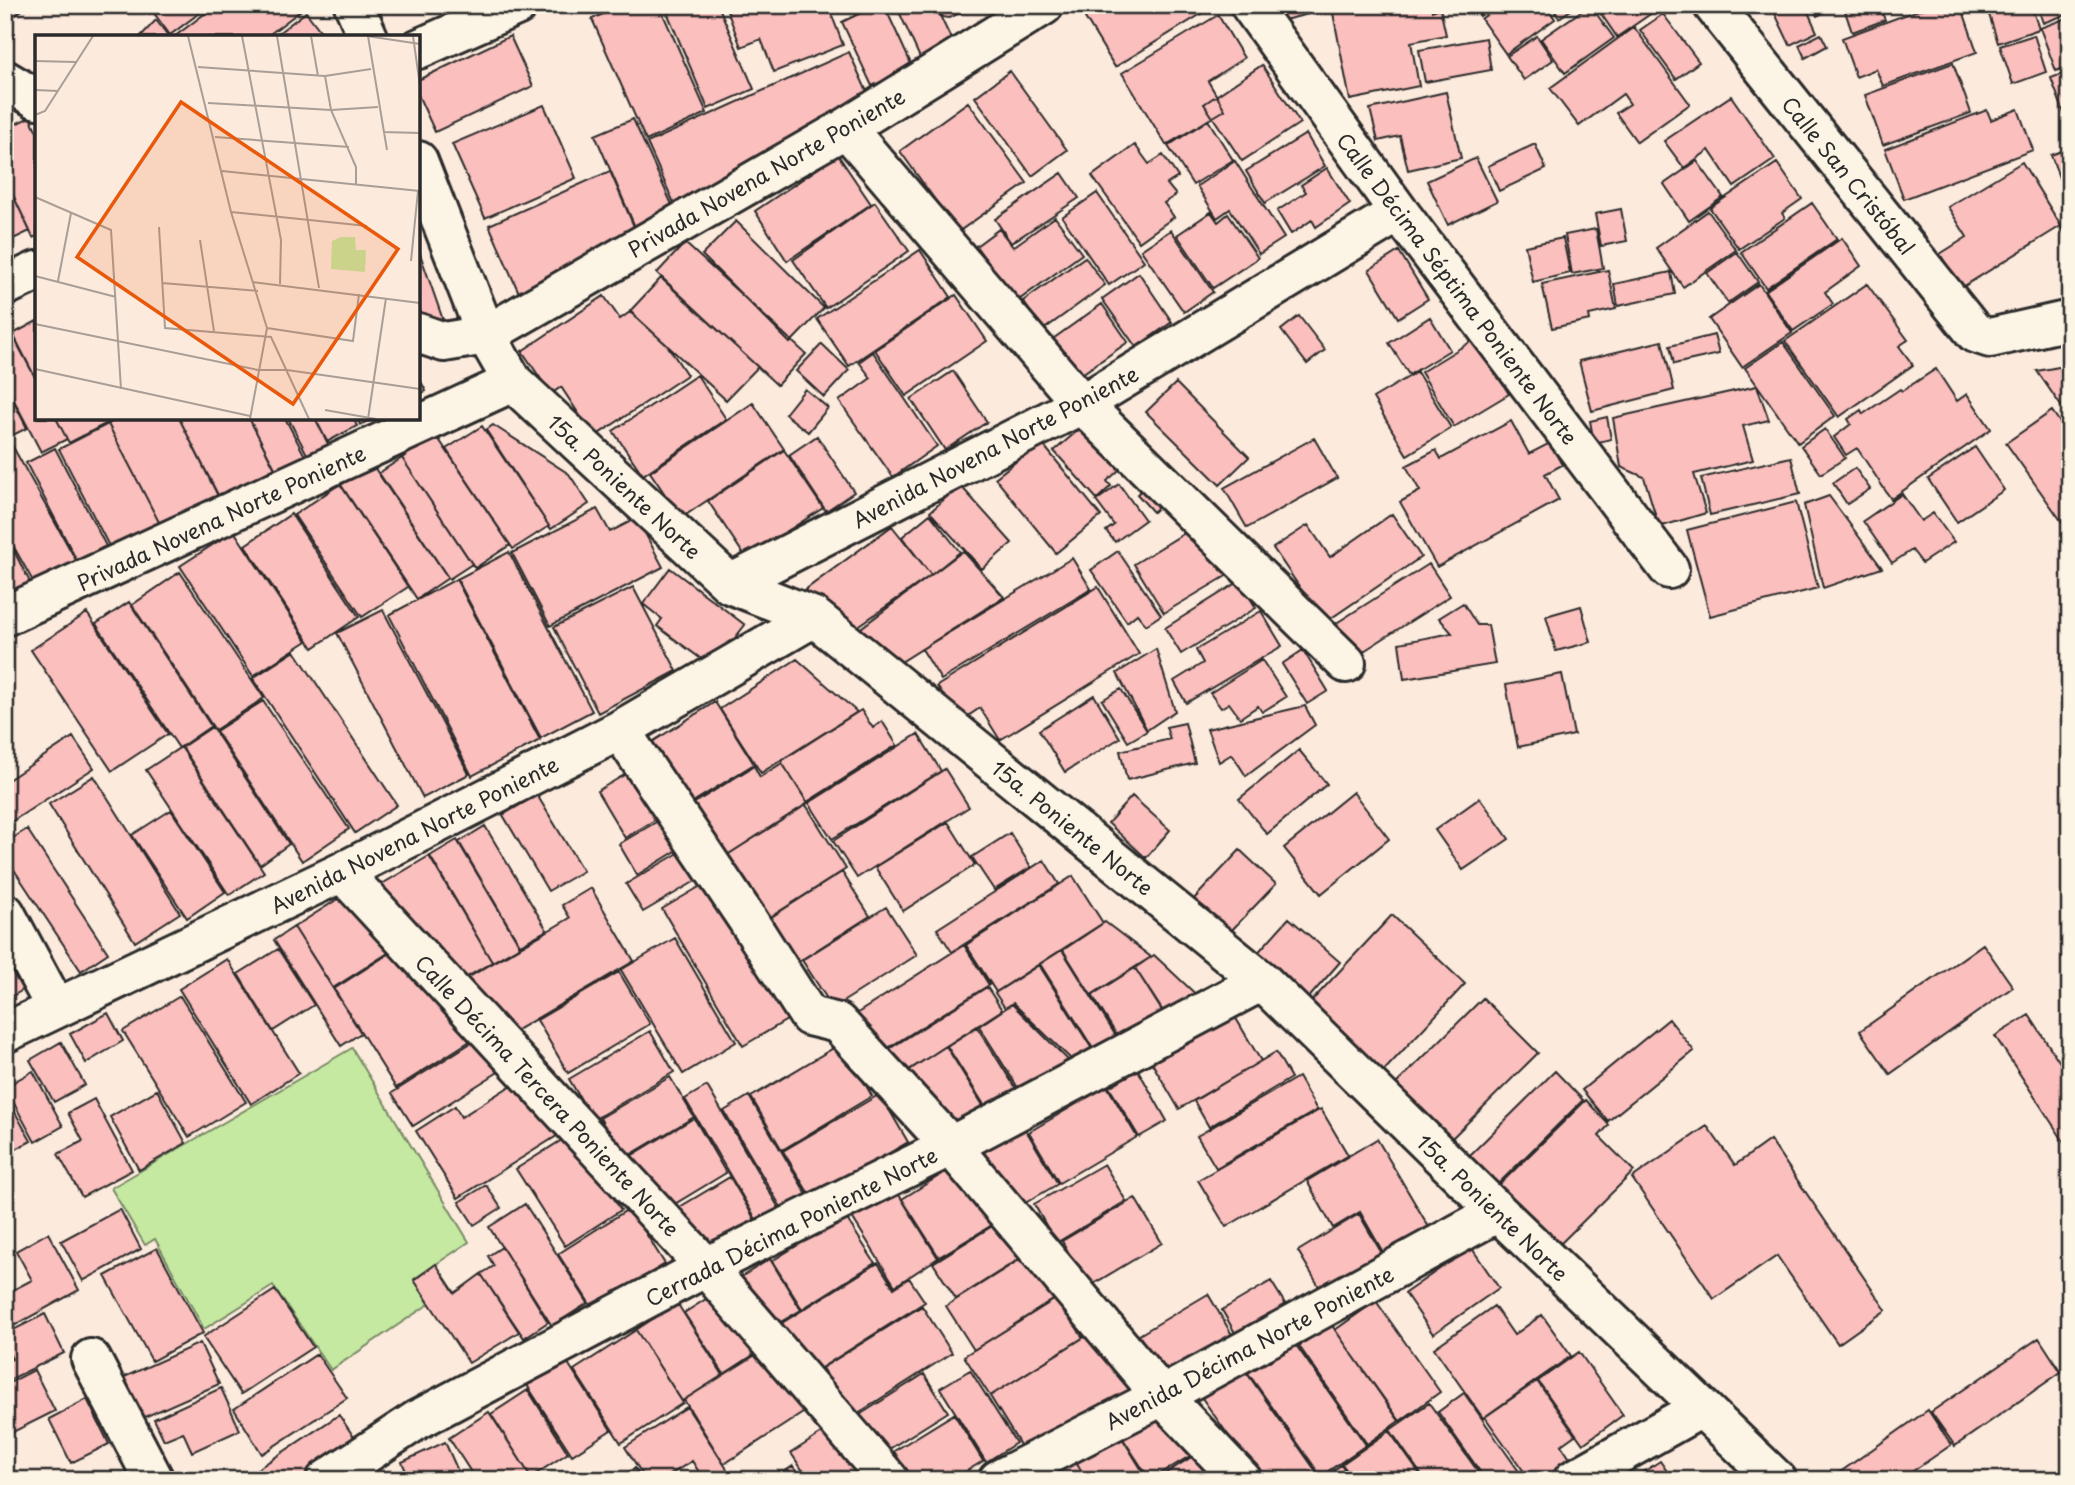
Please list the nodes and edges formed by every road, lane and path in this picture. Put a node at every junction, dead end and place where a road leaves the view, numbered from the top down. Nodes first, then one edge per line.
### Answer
1 (354, 5) edge
2 (518, 5) edge
3 (1044, 5) edge
4 (1250, 5) edge
5 (1713, 5) edge
6 (367, 35) edge
7 (420, 48) edge
8 (5, 80) edge
9 (35, 98) edge
10 (846, 128) junction
11 (420, 166) edge
12 (1399, 212) junction
13 (35, 272) edge
14 (5, 286) edge
15 (2070, 320) edge
16 (420, 335) edge
17 (486, 335) junction
18 (513, 382) junction
19 (1082, 404) junction
20 (1669, 569) dead end
21 (730, 584) junction
22 (5, 616) edge
23 (814, 617) junction
24 (1346, 663) dead end
25 (621, 730) junction
26 (342, 872) junction
27 (5, 913) edge
28 (1262, 981) junction
29 (56, 1008) junction
30 (5, 1033) edge
31 (951, 1146) junction
32 (1498, 1212) junction
33 (706, 1267) junction
34 (91, 1359) dead end
35 (1162, 1396) junction
36 (1701, 1408) junction
37 (155, 1480) edge
38 (326, 1480) edge
39 (889, 1480) edge
40 (998, 1480) edge
41 (1242, 1480) edge
42 (1573, 1480) edge
43 (1777, 1480) edge

1 - 6 street
2 - 7 street
3 - 10 street, Privada Novena Norte Poniente
4 - 12 street, Calle Décima Séptima Poniente Norte
5 - 15 street, Calle San Cristóbal
8 - 9 street
10 - 17 street, Privada Novena Norte Poniente
10 - 19 street
11 - 17 street, 15a. Poniente Norte
12 - 19 street, Avenida Novena Norte Poniente
12 - 20 street, Calle Décima Séptima Poniente Norte
13 - 14 street
16 - 17 street
17 - 18 street, 15a. Poniente Norte
18 - 21 street, 15a. Poniente Norte
18 - 22 street, Privada Novena Norte Poniente
19 - 21 street, Avenida Novena Norte Poniente
19 - 24 street
21 - 23 street, 15a. Poniente Norte
23 - 25 street, Avenida Novena Norte Poniente
23 - 28 street, 15a. Poniente Norte
25 - 26 street, Avenida Novena Norte Poniente
25 - 31 street
26 - 29 street, Avenida Novena Norte Poniente
26 - 33 street, Calle Décima Tercera Poniente Norte
27 - 29 street
28 - 31 street, Cerrada Décima Poniente Norte
28 - 32 street, 15a. Poniente Norte
29 - 30 street, Avenida Novena Norte Poniente
31 - 33 street, Cerrada Décima Poniente Norte
31 - 35 street
32 - 35 street, Avenida Décima Norte Poniente
32 - 36 street, 15a. Poniente Norte
33 - 38 street, Cerrada Décima Poniente Norte
33 - 39 street, Calle Décima Tercera Poniente Norte
34 - 37 street
35 - 40 street, Avenida Décima Norte Poniente
35 - 41 street
36 - 42 street
36 - 43 street, 15a. Poniente Norte

